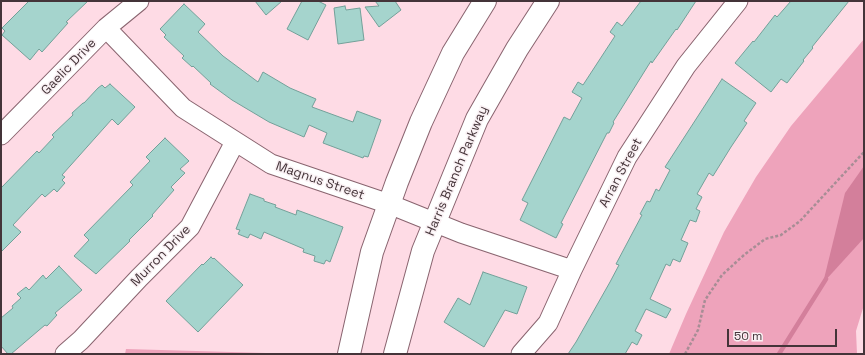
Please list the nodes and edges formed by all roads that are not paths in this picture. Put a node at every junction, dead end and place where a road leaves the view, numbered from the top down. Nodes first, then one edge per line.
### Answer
1 (139, 1) edge
2 (484, 1) edge
3 (548, 1) edge
4 (738, 1) edge
5 (106, 28) junction
6 (1, 135) edge
7 (235, 142) junction
8 (389, 204) junction
9 (435, 223) junction
10 (572, 270) junction
11 (65, 354) edge
12 (349, 354) edge
13 (395, 354) edge
14 (521, 354) edge

1 - 5 street, Gaelic Drive
2 - 8 main road
3 - 9 main road, Harris Branch Parkway
4 - 10 street, Arran Street
5 - 6 street, Gaelic Drive
5 - 7 street, Magnus Street
7 - 8 street, Magnus Street
7 - 11 street, Murron Drive
8 - 9 street, Magnus Street
8 - 12 main road
9 - 10 street, Magnus Street
9 - 13 main road, Harris Branch Parkway
10 - 14 street, Arran Street

